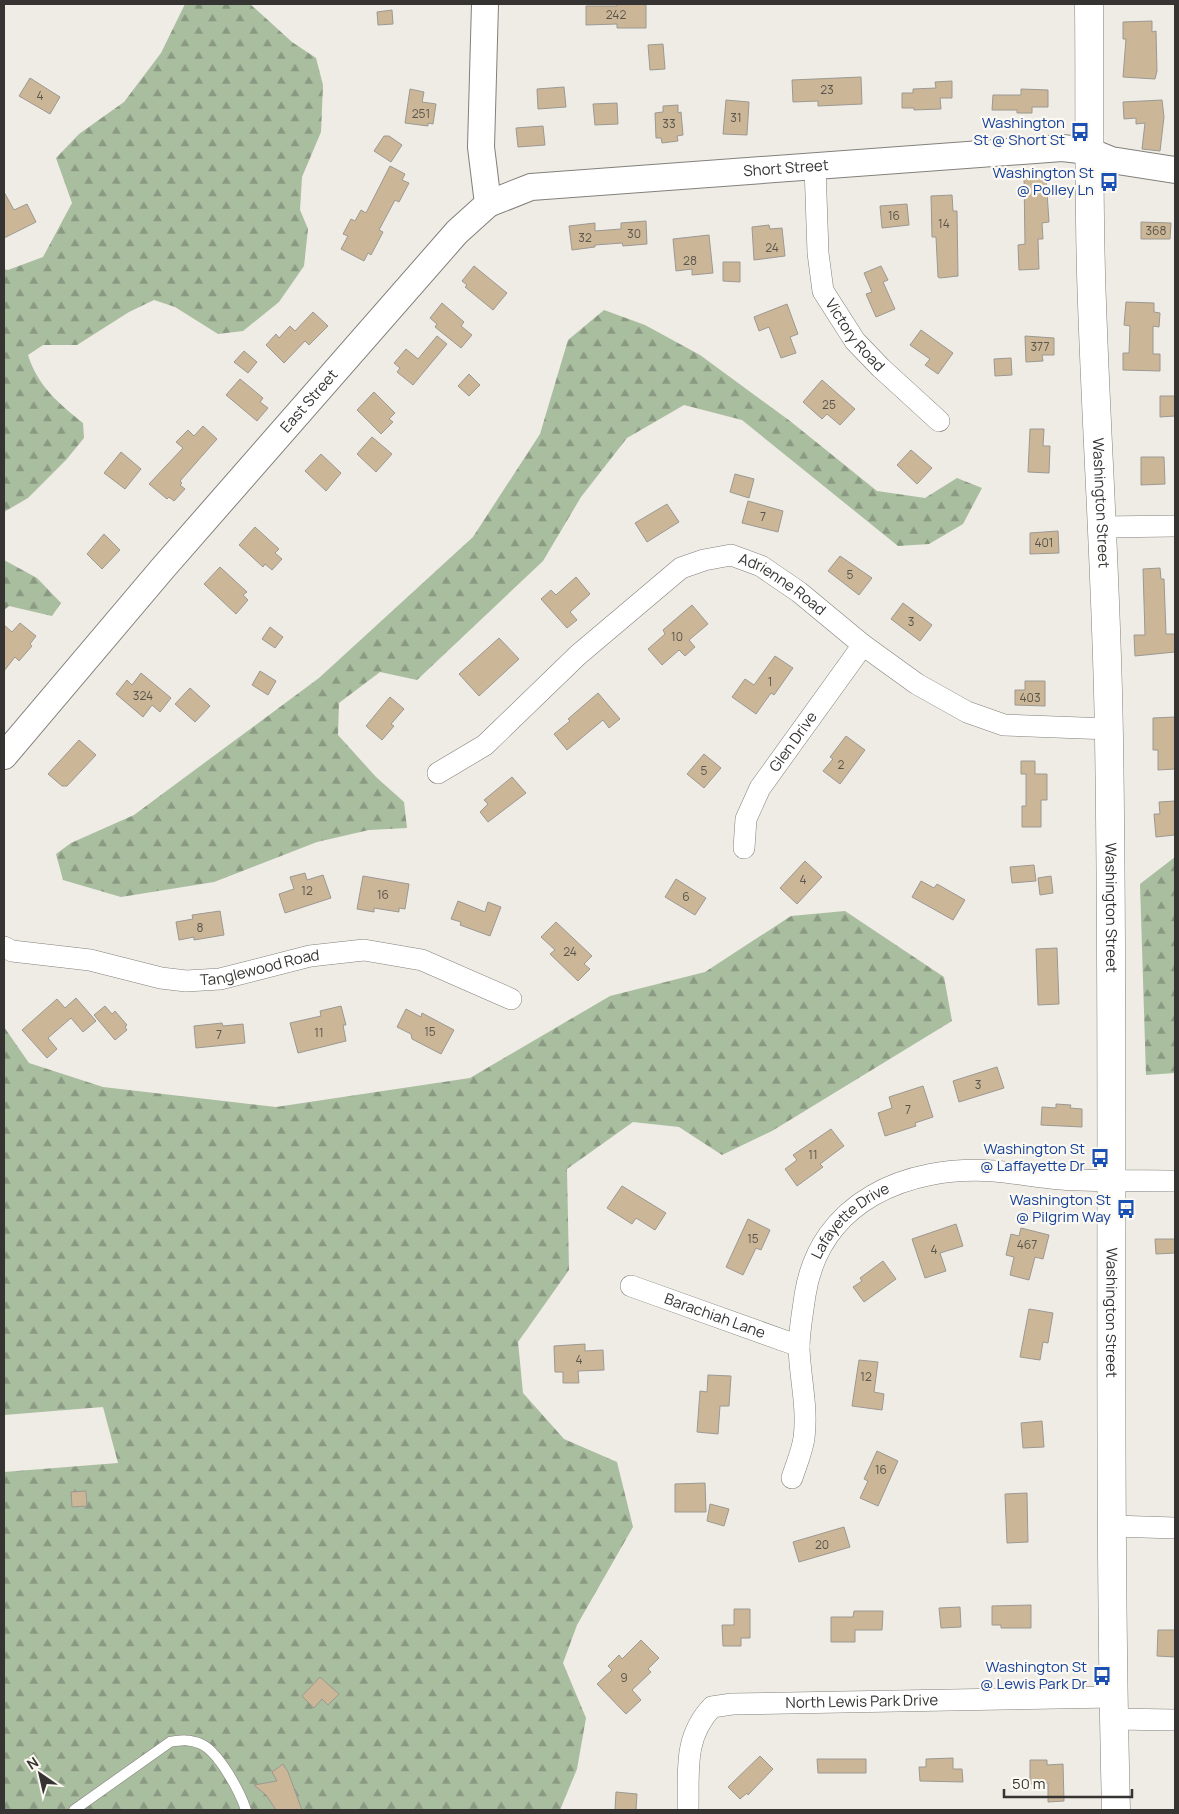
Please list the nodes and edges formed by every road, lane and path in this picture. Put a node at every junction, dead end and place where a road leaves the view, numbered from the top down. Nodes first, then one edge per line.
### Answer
1 (485, 4) edge
2 (1089, 4) edge
3 (1089, 151) junction
4 (815, 166) junction
5 (1175, 170) edge
6 (488, 204) junction
7 (939, 422) dead end
8 (1175, 526) edge
9 (1103, 528) junction
10 (863, 645) junction
11 (1109, 729) junction
12 (4, 756) edge
13 (438, 773) dead end
14 (744, 848) dead end
15 (4, 947) edge
16 (511, 999) dead end
17 (1112, 1180) junction
18 (1175, 1181) edge
19 (631, 1286) dead end
20 (799, 1346) junction
21 (792, 1478) dead end
22 (1113, 1526) junction
23 (1175, 1528) edge
24 (1114, 1708) junction
25 (1175, 1720) edge
26 (688, 1806) edge
27 (74, 1810) edge
28 (246, 1810) edge
29 (1116, 1810) edge

1 - 6 street
2 - 3 main road, Washington Street
3 - 4 street, Short Street
3 - 5 street, Short Street
3 - 9 main road, Washington Street
4 - 6 street, Short Street
4 - 7 street, Victory Road
6 - 12 street, East Street
8 - 9 street
9 - 11 main road, Washington Street
10 - 11 street, Adrienne Road
10 - 13 street, Adrienne Road
10 - 14 street, Glen Drive
11 - 17 main road, Washington Street
15 - 16 street, Tanglewood Road
17 - 18 street, Lafayette Drive
17 - 20 street, Lafayette Drive
17 - 22 main road, Washington Street
19 - 20 street, Barachiah Lane
20 - 21 street, Lafayette Drive
22 - 23 street
22 - 24 main road, Washington Street
24 - 25 street
24 - 26 street, North Lewis Park Drive
24 - 29 main road, Washington Street
27 - 28 lane

